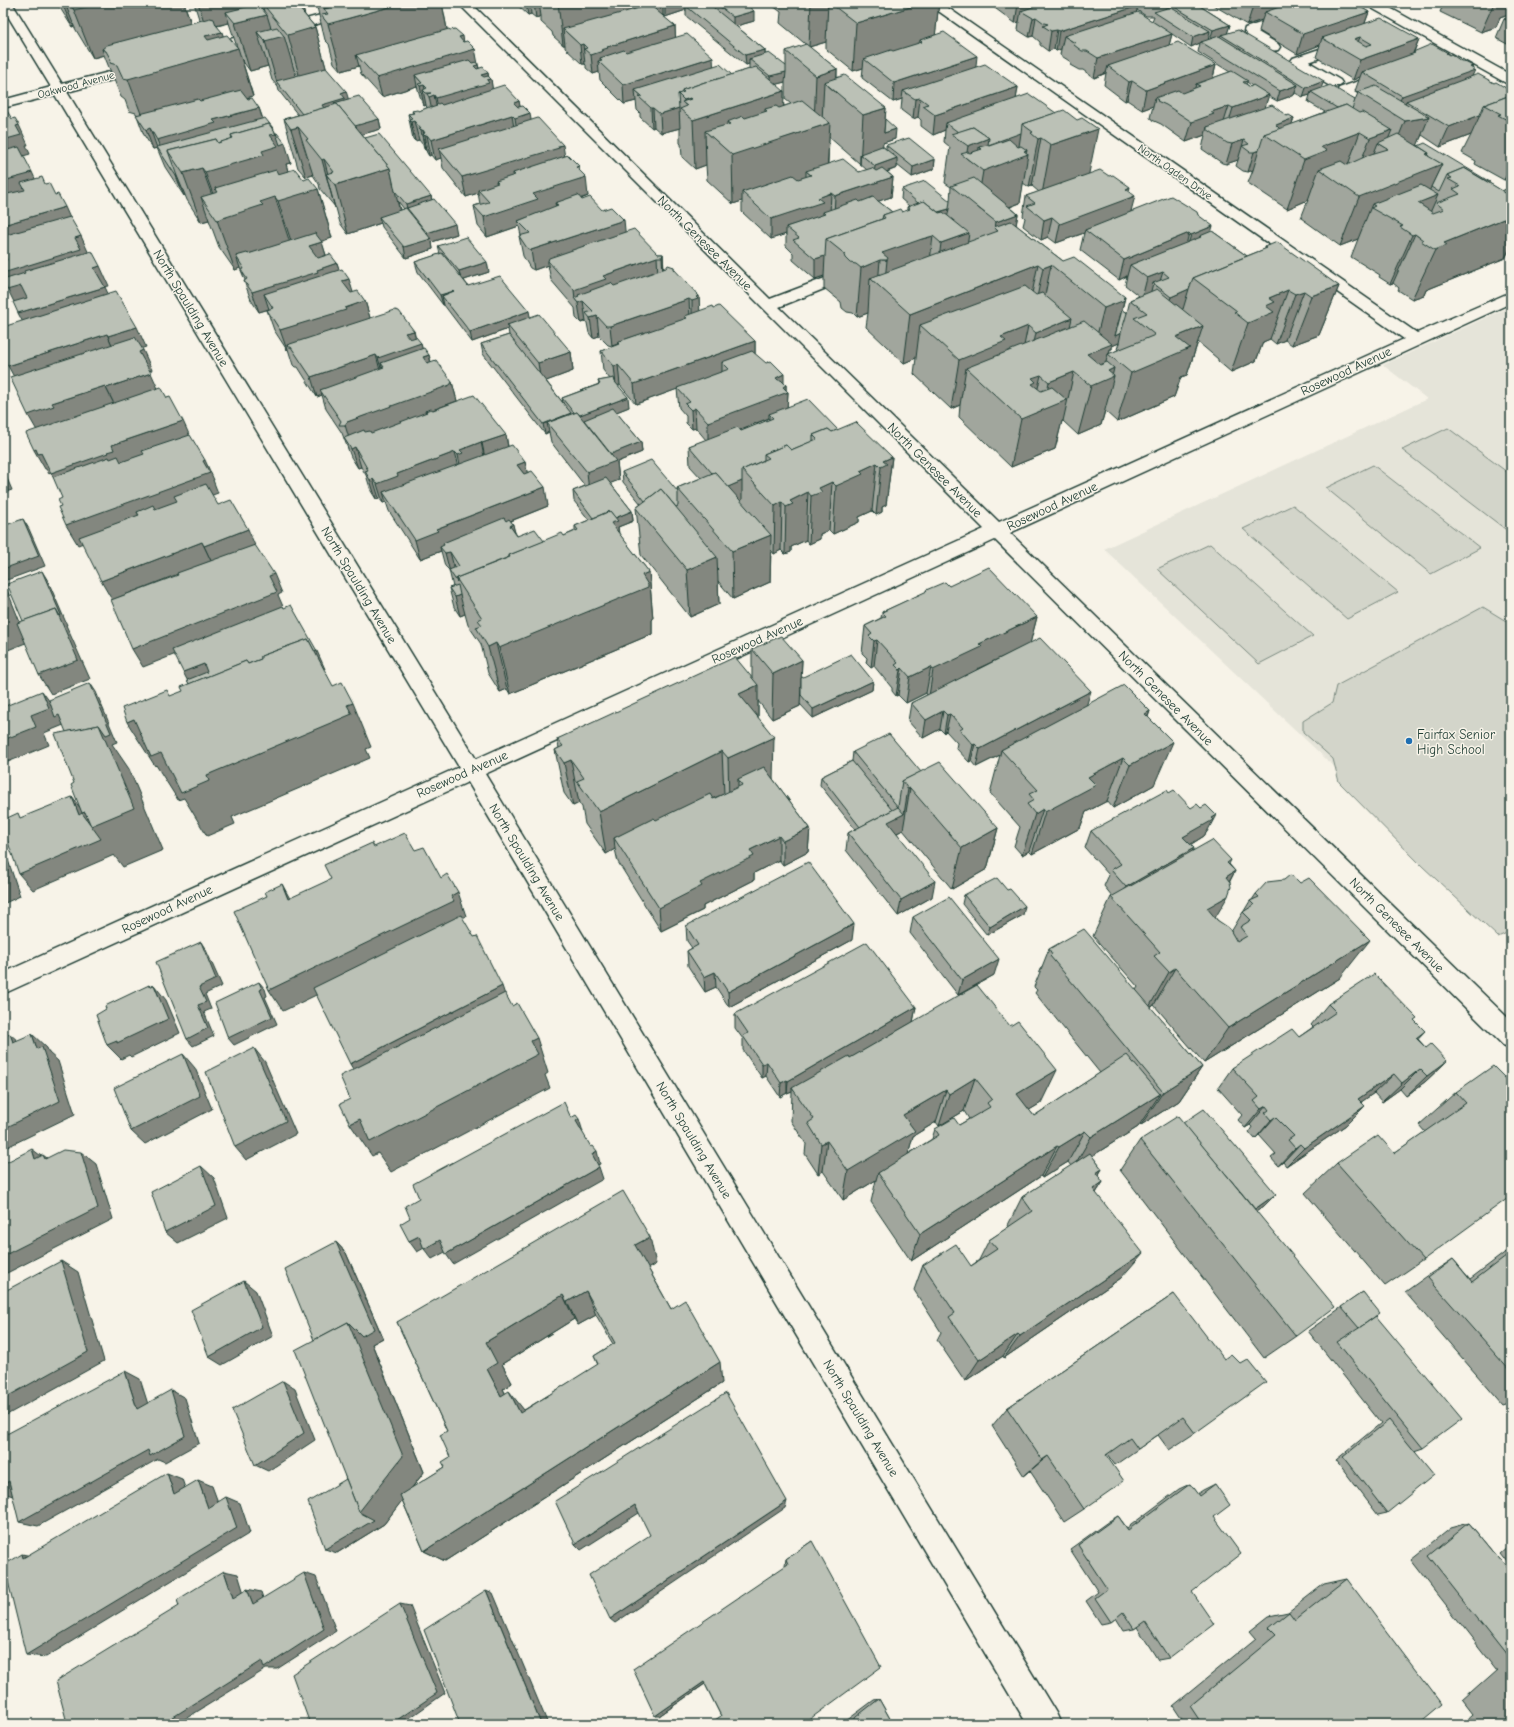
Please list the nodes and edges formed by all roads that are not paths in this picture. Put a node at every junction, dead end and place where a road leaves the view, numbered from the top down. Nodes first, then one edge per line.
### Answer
1 (6, 3) edge
2 (380, 3) edge
3 (464, 3) edge
4 (933, 3) edge
5 (1334, 3) edge
6 (1372, 3) edge
7 (1407, 22) junction
8 (1392, 28) edge
9 (1356, 41) edge
10 (1273, 47) dead end
11 (1455, 49) junction
12 (196, 53) edge
13 (1441, 54) edge
14 (150, 65) edge
15 (1399, 70) edge
16 (1511, 80) edge
17 (1335, 83) dead end
18 (59, 90) junction
19 (3, 104) edge
20 (1374, 110) dead end
21 (862, 269) edge
22 (1511, 297) edge
23 (768, 306) junction
24 (1416, 340) junction
25 (997, 532) junction
26 (472, 770) junction
27 (3, 984) edge
28 (1511, 1037) edge
29 (1045, 1724) edge

1 - 18 street, North Spaulding Avenue
2 - 12 street
3 - 23 street, North Genesee Avenue
4 - 24 street, North Ogden Drive
5 - 10 street
6 - 7 street
7 - 8 street
7 - 11 street
9 - 17 street
11 - 13 street
11 - 16 street
14 - 18 street, Oakwood Avenue
15 - 20 street
18 - 19 street, Oakwood Avenue
18 - 26 street, North Spaulding Avenue
21 - 23 street
22 - 24 street, Rosewood Avenue
23 - 25 street, North Genesee Avenue
24 - 25 street, Rosewood Avenue
25 - 26 street, Rosewood Avenue
25 - 28 street, North Genesee Avenue
26 - 27 street, Rosewood Avenue
26 - 29 street, North Spaulding Avenue

